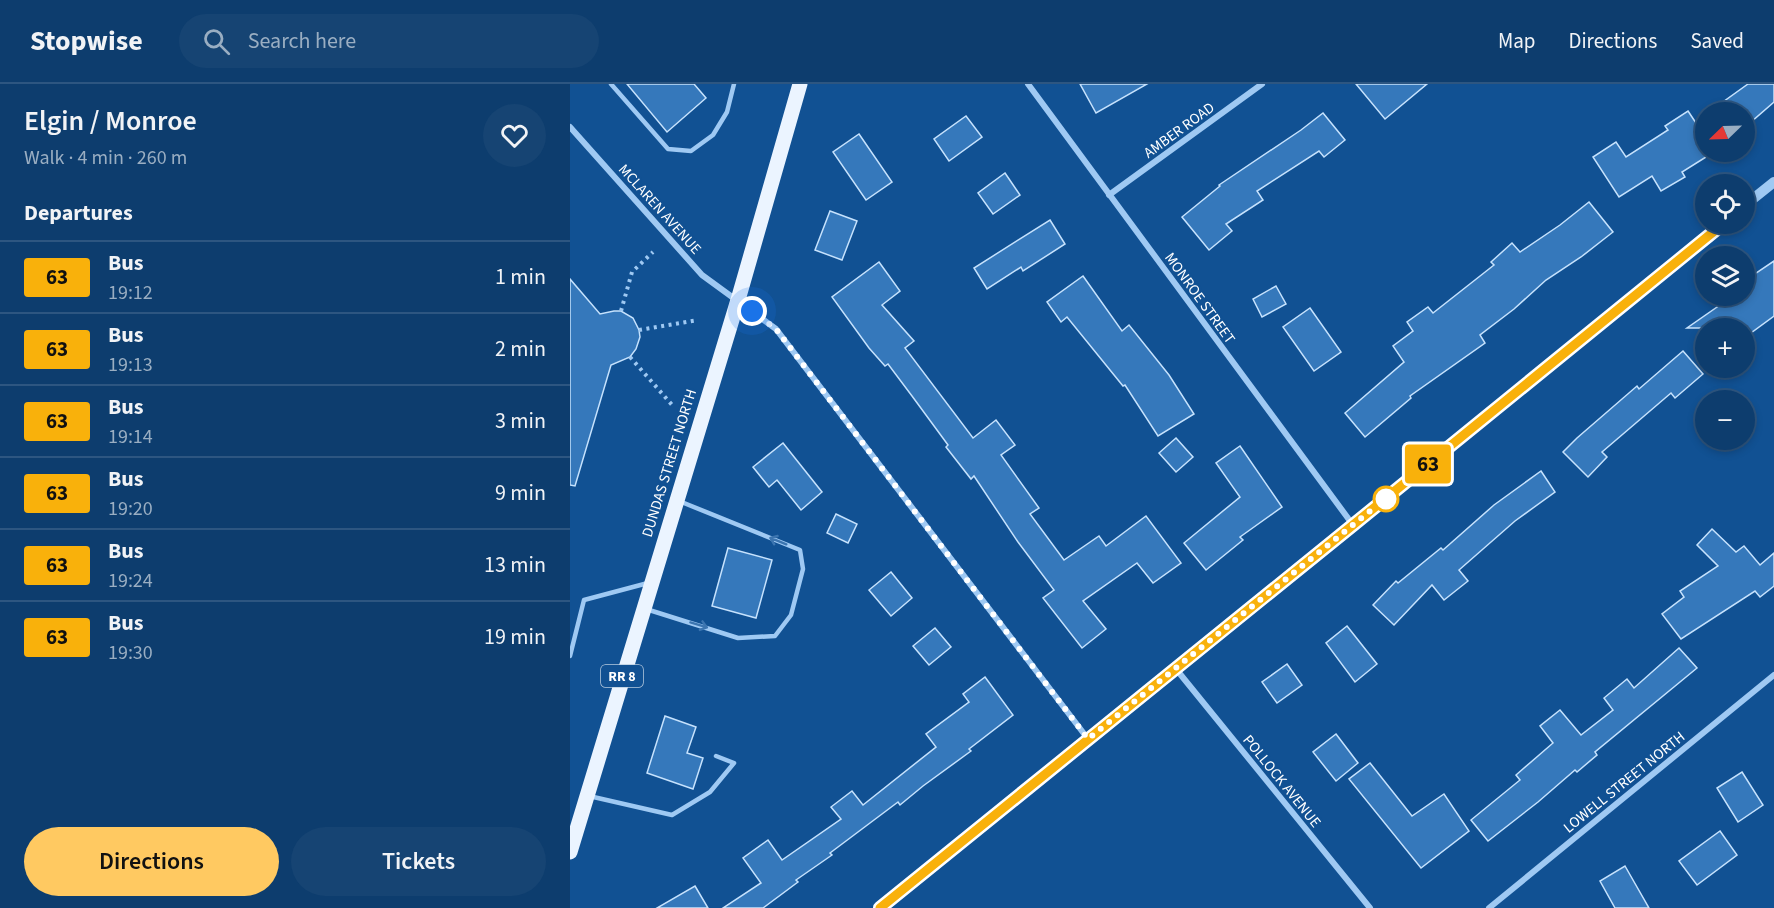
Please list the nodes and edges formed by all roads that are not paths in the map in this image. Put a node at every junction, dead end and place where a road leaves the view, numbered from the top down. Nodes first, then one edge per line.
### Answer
1 (611, 84) edge
2 (734, 84) edge
3 (800, 84) edge
4 (1028, 84) edge
5 (1262, 84) edge
6 (570, 127) edge
7 (1774, 182) edge
8 (1109, 195) junction
9 (1755, 197) edge
10 (1711, 234) edge
11 (738, 300) junction
12 (676, 500) junction
13 (1353, 525) junction
14 (651, 582) junction
15 (643, 608) junction
16 (570, 656) edge
17 (1176, 669) junction
18 (1774, 675) edge
19 (1088, 739) junction
20 (716, 756) dead end
21 (586, 796) junction
22 (570, 852) edge
23 (880, 908) edge
24 (1370, 908) edge
25 (1489, 908) edge

1 - 2 lane
3 - 11 main road, DUNDAS STREET NORTH / RR 8
4 - 8 street, MONROE STREET
5 - 8 street, AMBER ROAD
6 - 11 street, MCLAREN AVENUE
7 - 9 street
8 - 13 street, MONROE STREET
10 - 13 street
11 - 12 main road, DUNDAS STREET NORTH / RR 8
11 - 19 street
12 - 14 main road, DUNDAS STREET NORTH / RR 8
15 -> 12 lane
13 - 17 street
14 - 15 main road, DUNDAS STREET NORTH / RR 8
14 - 16 lane
15 - 21 main road, DUNDAS STREET NORTH / RR 8
17 - 19 street
17 - 24 street, POLLOCK AVENUE
18 - 25 street, LOWELL STREET NORTH
19 - 23 street
20 - 21 lane
21 - 22 main road, DUNDAS STREET NORTH / RR 8

